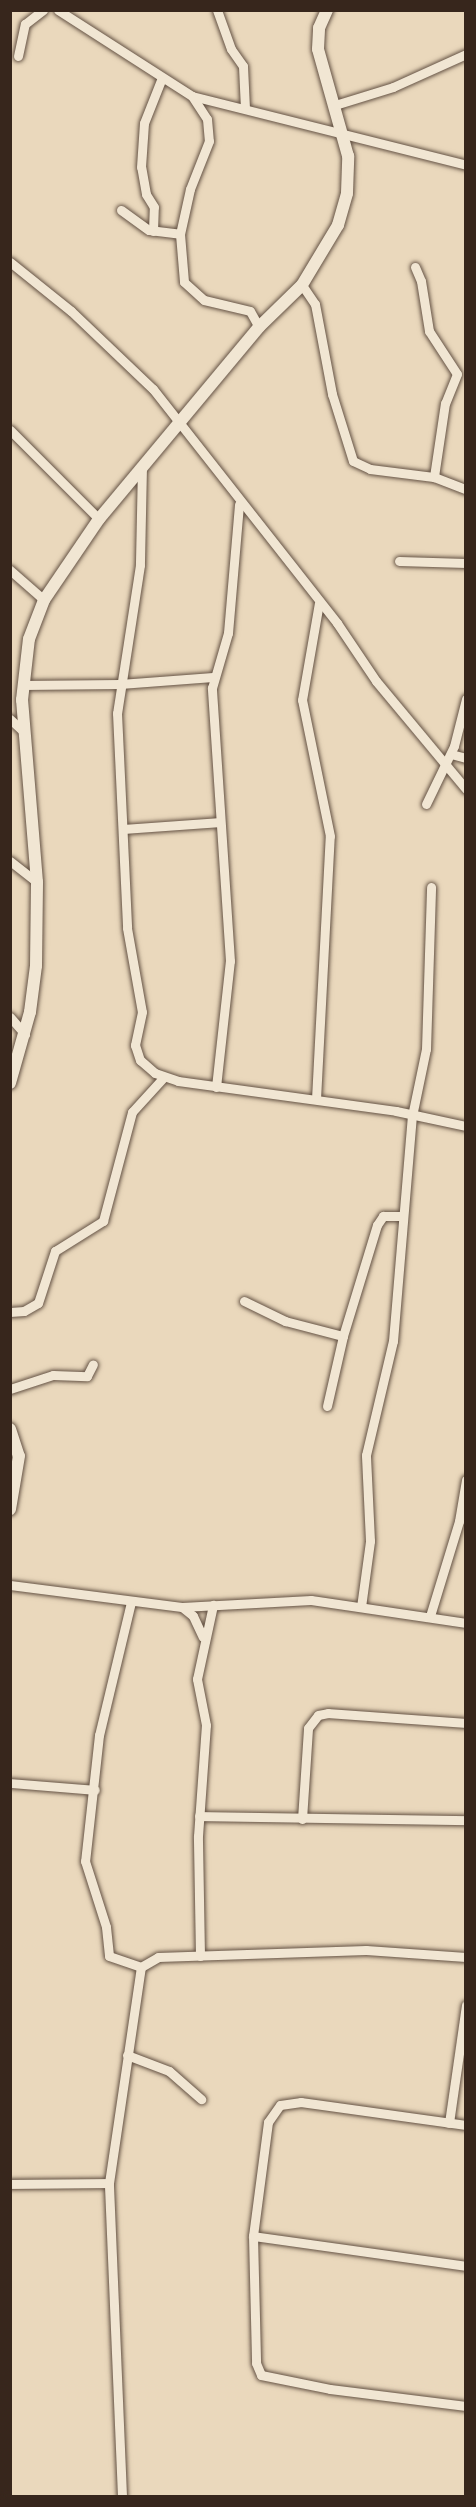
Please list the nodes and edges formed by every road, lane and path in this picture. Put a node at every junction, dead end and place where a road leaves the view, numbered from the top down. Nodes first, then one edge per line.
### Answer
1 (43, 10) edge
2 (58, 10) edge
3 (217, 10) edge
4 (327, 10) edge
5 (465, 54) edge
6 (18, 56) dead end
7 (161, 80) junction
8 (192, 96) junction
9 (335, 105) junction
10 (245, 108) junction
11 (344, 133) junction
12 (465, 165) edge
13 (121, 210) dead end
14 (153, 231) junction
15 (180, 234) junction
16 (10, 262) edge
17 (415, 267) dead end
18 (302, 285) junction
19 (259, 327) junction
20 (177, 422) junction
21 (10, 430) edge
22 (142, 464) junction
23 (434, 477) junction
24 (465, 489) edge
25 (239, 504) junction
26 (99, 519) junction
27 (399, 561) dead end
28 (465, 564) edge
29 (10, 570) edge
30 (44, 600) junction
31 (319, 603) junction
32 (213, 677) junction
33 (120, 684) junction
34 (22, 685) junction
35 (465, 699) edge
36 (10, 719) edge
37 (23, 731) junction
38 (451, 754) junction
39 (465, 758) edge
40 (443, 762) junction
41 (465, 789) edge
42 (426, 804) dead end
43 (220, 822) junction
44 (124, 829) junction
45 (10, 861) edge
46 (37, 882) junction
47 (430, 886) dead end
48 (10, 1017) edge
49 (25, 1034) junction
50 (164, 1077) junction
51 (10, 1083) edge
52 (216, 1087) junction
53 (316, 1099) junction
54 (412, 1116) junction
55 (465, 1126) edge
56 (403, 1216) junction
57 (244, 1301) dead end
58 (10, 1312) edge
59 (342, 1336) junction
60 (93, 1364) dead end
61 (10, 1389) edge
62 (327, 1406) dead end
63 (10, 1429) edge
64 (465, 1480) edge
65 (10, 1509) edge
66 (462, 1521) edge
67 (10, 1585) edge
68 (131, 1602) junction
69 (213, 1605) junction
70 (182, 1607) junction
71 (361, 1607) junction
72 (430, 1616) junction
73 (465, 1623) edge
74 (204, 1642) junction
75 (465, 1723) edge
76 (10, 1784) edge
77 (95, 1790) junction
78 (199, 1816) junction
79 (302, 1819) junction
80 (465, 1820) edge
81 (200, 1956) junction
82 (465, 1957) edge
83 (141, 1967) junction
84 (465, 2005) edge
85 (127, 2055) junction
86 (201, 2099) dead end
87 (449, 2123) junction
88 (465, 2125) edge
89 (109, 2183) junction
90 (10, 2184) edge
91 (253, 2235) junction
92 (465, 2266) edge
93 (465, 2406) edge
94 (122, 2496) edge

1 - 6 street
2 - 7 street
3 - 10 street
4 - 9 street
5 - 9 street
7 - 8 street
7 - 14 street
8 - 10 street
8 - 15 street
9 - 11 street
10 - 11 street
11 - 12 street
11 - 18 street
13 - 14 street
14 - 15 street
15 - 19 street
16 - 20 street
17 - 23 street
18 - 19 street
18 - 23 street
19 - 20 street
20 - 22 street
20 - 25 street
21 - 26 street
22 - 26 street
22 - 33 street
23 - 24 street
25 - 31 street
25 - 32 street
26 - 30 street
27 - 28 street
29 - 30 street
30 - 34 street
31 - 40 street
31 - 53 street
32 - 33 street
32 - 43 street
33 - 34 street
33 - 44 street
34 - 37 street
35 - 38 street
36 - 37 street
37 - 46 street
38 - 39 street
38 - 40 street
40 - 41 street
40 - 42 street
43 - 44 street
43 - 52 street
44 - 50 street
45 - 46 street
46 - 49 street
47 - 54 street
48 - 49 street
49 - 51 street
50 - 52 street
50 - 58 street
52 - 53 street
53 - 54 street
54 - 55 street
54 - 56 street
56 - 59 street
56 - 71 street
57 - 59 street
59 - 62 street
60 - 61 street
63 - 65 street
64 - 66 street
66 - 72 street
67 - 68 street
68 - 70 street
68 - 77 street
69 - 70 street
69 - 71 street
69 - 74 street
70 - 74 street
71 - 72 street
72 - 73 street
74 - 78 street
75 - 79 street
76 - 77 street
77 - 83 street
78 - 79 street
78 - 81 street
79 - 80 street
81 - 82 street
81 - 83 street
83 - 85 street
84 - 87 street
85 - 86 street
85 - 89 street
87 - 88 street
87 - 91 street
89 - 90 street
89 - 94 street
91 - 92 street
91 - 93 street

